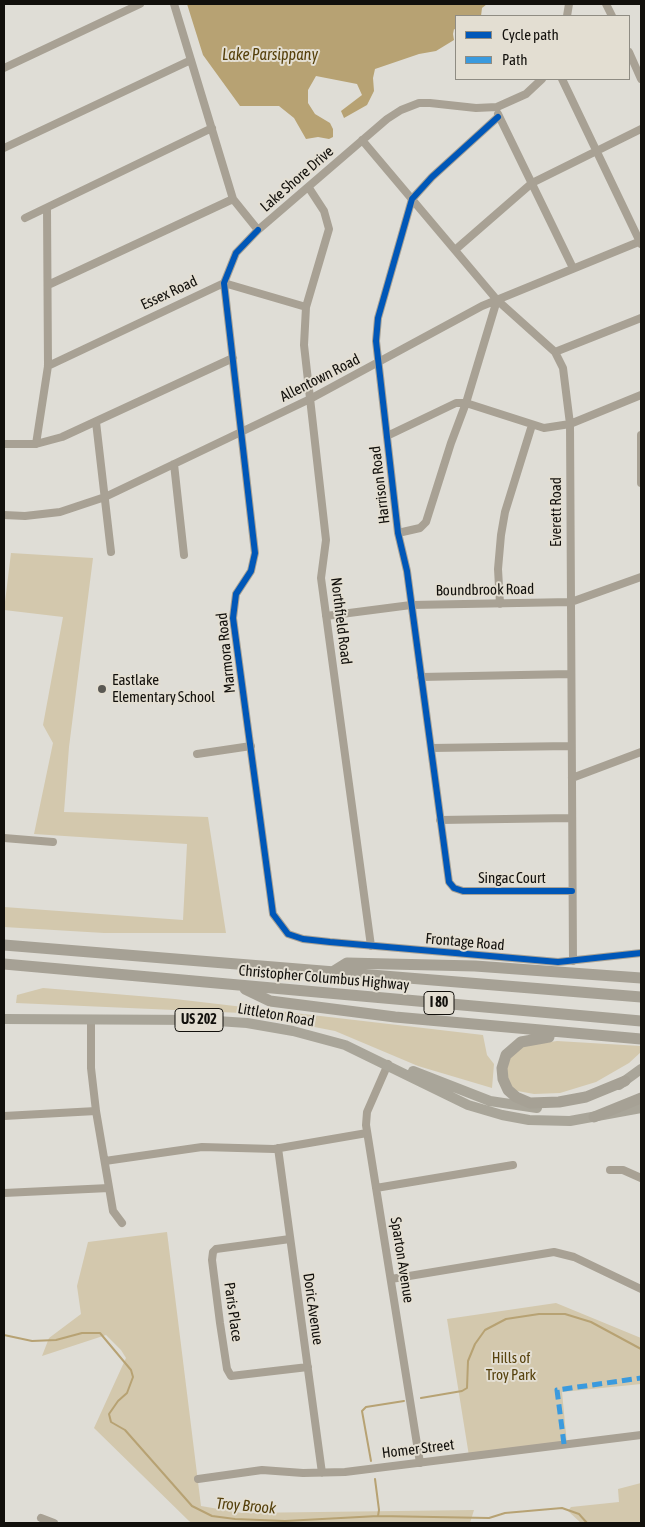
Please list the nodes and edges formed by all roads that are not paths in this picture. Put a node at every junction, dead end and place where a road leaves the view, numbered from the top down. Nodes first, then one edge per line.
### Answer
1 (140, 4) edge
2 (174, 4) edge
3 (630, 54) edge
4 (191, 60) junction
5 (4, 68) edge
6 (641, 79) edge
7 (541, 80) edge
8 (562, 80) edge
9 (497, 107) junction
10 (498, 117) junction
11 (212, 128) junction
12 (641, 129) edge
13 (362, 140) junction
14 (4, 148) edge
15 (597, 151) junction
16 (532, 183) junction
17 (309, 188) junction
18 (233, 199) junction
19 (412, 199) junction
20 (47, 208) junction
21 (25, 218) dead end
22 (258, 230) junction
23 (641, 242) edge
24 (455, 250) junction
25 (573, 268) junction
26 (224, 283) junction
27 (48, 285) junction
28 (497, 300) junction
29 (306, 307) junction
30 (641, 318) edge
31 (555, 352) junction
32 (233, 358) junction
33 (379, 363) junction
34 (48, 366) junction
35 (641, 395) edge
36 (310, 399) junction
37 (466, 403) junction
38 (96, 422) junction
39 (570, 424) junction
40 (532, 425) junction
41 (242, 432) junction
42 (641, 435) edge
43 (387, 436) junction
44 (4, 444) edge
45 (36, 444) junction
46 (174, 464) junction
47 (641, 483) edge
48 (105, 497) junction
49 (4, 516) edge
50 (398, 533) junction
51 (112, 552) dead end
52 (184, 555) dead end
53 (641, 577) edge
54 (571, 602) junction
55 (500, 604) junction
56 (411, 605) junction
57 (326, 616) junction
58 (571, 674) junction
59 (421, 677) junction
60 (250, 746) junction
61 (571, 746) junction
62 (431, 748) junction
63 (641, 752) edge
64 (196, 754) dead end
65 (572, 778) junction
66 (571, 818) junction
67 (440, 820) junction
68 (4, 838) edge
69 (53, 842) dead end
70 (454, 888) joint
71 (572, 891) junction
72 (288, 934) joint
73 (4, 945) edge
74 (370, 946) junction
75 (641, 953) edge
76 (573, 961) junction
77 (4, 964) edge
78 (331, 973) junction
79 (641, 978) edge
80 (237, 986) junction
81 (641, 996) edge
82 (4, 1019) edge
83 (91, 1019) junction
84 (641, 1021) edge
85 (641, 1040) edge
86 (388, 1064) junction
87 (641, 1069) edge
88 (625, 1081) junction
89 (641, 1098) edge
90 (641, 1108) edge
91 (96, 1111) junction
92 (4, 1116) edge
93 (594, 1117) junction
94 (367, 1133) junction
95 (278, 1148) junction
96 (105, 1160) junction
97 (513, 1165) dead end
98 (610, 1170) dead end
99 (641, 1178) edge
100 (109, 1188) junction
101 (376, 1188) junction
102 (4, 1193) edge
103 (122, 1223) dead end
104 (290, 1240) junction
105 (391, 1279) junction
106 (641, 1289) edge
107 (308, 1367) junction
108 (641, 1435) edge
109 (420, 1463) junction
110 (322, 1473) junction
111 (198, 1479) dead end
112 (41, 1518) dead end
113 (54, 1523) edge

1 - 5 street
2 - 4 street, Lake Shore Drive
3 - 6 street
4 - 11 street, Lake Shore Drive
4 - 14 street
7 - 9 street, Lake Shore Drive
8 - 15 street
9 - 10 street
9 - 13 street, Lake Shore Drive
10 - 16 street
10 - 19 street, Harrison Road
11 - 18 street, Lake Shore Drive
11 - 20 street
12 - 15 street
13 - 17 street, Lake Shore Drive
13 - 19 street, Everett Road
15 - 16 street
15 - 23 street
16 - 24 street
16 - 25 street
17 - 22 street, Lake Shore Drive
17 - 29 street, Northfield Road
18 - 22 street, Lake Shore Drive
18 - 27 street
19 - 24 street, Everett Road
19 - 33 street, Harrison Road
20 - 21 street
20 - 27 street
22 - 26 street, Marmora Road
23 - 25 street, Allentown Road
24 - 28 street, Everett Road
25 - 28 street, Allentown Road
26 - 29 street
26 - 32 street, Marmora Road
26 - 34 street, Essex Road
27 - 34 street
28 - 31 street, Everett Road
28 - 33 street, Allentown Road
28 - 37 street
29 - 36 street, Northfield Road
30 - 31 street
31 - 39 street, Everett Road
32 - 38 street
32 - 41 street, Marmora Road
33 - 36 street, Allentown Road
33 - 43 street, Harrison Road
34 - 45 street
35 - 39 street
36 - 41 street, Allentown Road
36 - 57 street, Northfield Road
37 - 40 street
37 - 43 street
37 - 50 street
38 - 45 street
38 - 48 street
39 - 40 street
39 - 54 street, Everett Road
40 - 55 street
41 - 46 street, Allentown Road
41 - 60 street, Marmora Road
42 - 47 street
43 - 50 street, Harrison Road
44 - 45 street
46 - 48 street, Allentown Road
46 - 52 street
48 - 49 street, Allentown Road
48 - 51 street
50 - 56 street, Harrison Road
53 - 54 street, Boundbrook Road
54 - 55 street, Boundbrook Road
54 - 58 street, Everett Road
55 - 56 street, Boundbrook Road
56 - 57 street, Boundbrook Road
56 - 59 street, Harrison Road
57 - 74 street, Northfield Road
58 - 59 street
58 - 61 street, Everett Road
59 - 62 street, Harrison Road
60 - 64 street
60 - 72 street, Marmora Road
61 - 62 street
61 - 65 street, Everett Road
62 - 67 street, Harrison Road
63 - 65 street
65 - 66 street, Everett Road
66 - 67 street
66 - 71 street, Everett Road
67 - 70 street, Harrison Road
68 - 69 street
70 - 71 street, Singac Court
71 - 76 street, Everett Road
72 - 74 street, Frontage Road
73 - 78 highway, Christopher Columbus Highway / I 80
74 - 76 street, Frontage Road
75 - 76 street, Frontage Road
77 - 80 highway, Christopher Columbus Highway / I 80
78 - 79 highway
78 - 81 highway, Christopher Columbus Highway / I 80
80 - 84 highway, Christopher Columbus Highway / I 80
80 - 85 highway
82 - 83 main road, Littleton Road / US 202
83 - 86 main road, Littleton Road / US 202
83 - 91 street
85 - 88 highway
86 - 88 main road, Littleton Road / US 202
86 - 93 main road, Littleton Road / US 202
86 - 94 street, Sparton Avenue
87 - 88 main road, Littleton Road / US 202
89 - 93 highway
90 - 93 main road, Littleton Road / US 202
91 - 92 street
91 - 96 street
94 - 95 street
94 - 101 street, Sparton Avenue
95 - 96 street
95 - 104 street, Doric Avenue
96 - 100 street
97 - 101 street
98 - 99 street
100 - 102 street
100 - 103 street
101 - 105 street, Sparton Avenue
104 - 107 street, Doric Avenue
104 - 107 street, Paris Place
105 - 106 street
105 - 109 street, Sparton Avenue
107 - 110 street, Doric Avenue
108 - 109 street, Homer Street
109 - 110 street, Homer Street
110 - 111 street, Homer Street
112 - 113 street

